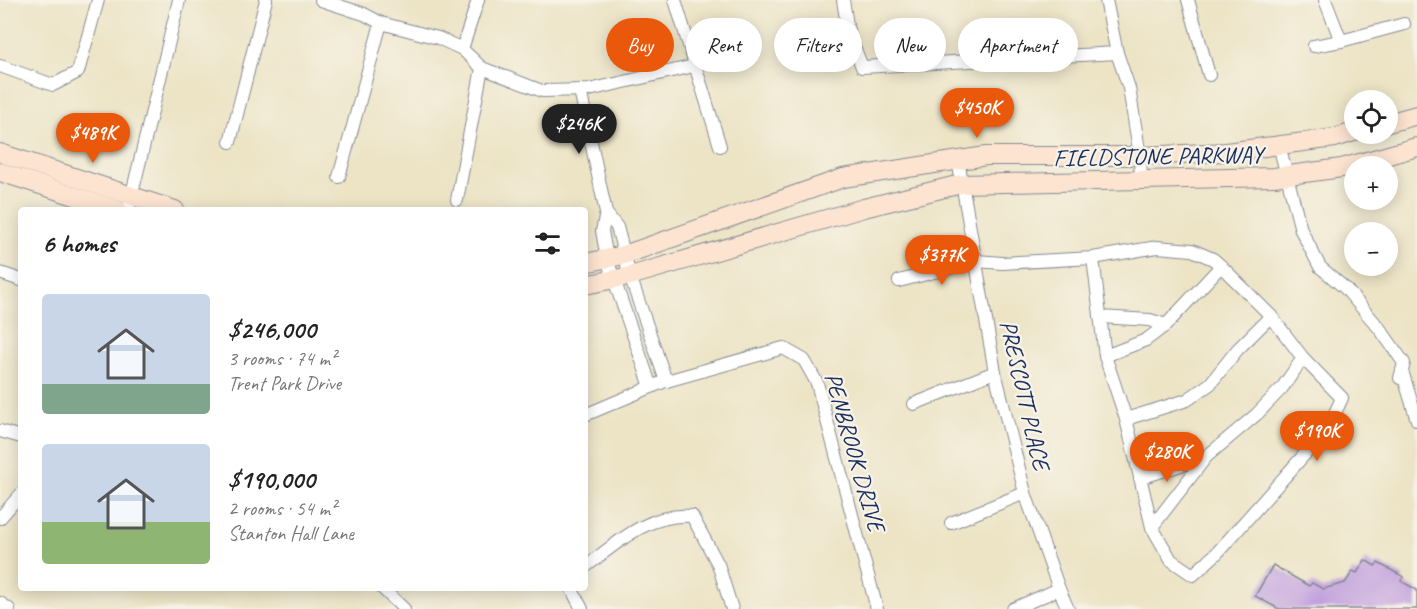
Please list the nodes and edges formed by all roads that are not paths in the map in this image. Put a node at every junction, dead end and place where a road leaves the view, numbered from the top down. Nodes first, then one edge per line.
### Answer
1 (98, 0) edge
2 (179, 0) edge
3 (266, 0) edge
4 (478, 0) edge
5 (675, 0) edge
6 (843, 0) edge
7 (1106, 0) edge
8 (1188, 0) edge
9 (1325, 0) edge
10 (329, 1) edge
11 (381, 23) junction
12 (1404, 24) dead end
13 (686, 38) edge
14 (1341, 40) junction
15 (1314, 46) dead end
16 (462, 49) junction
17 (1117, 53) junction
18 (0, 66) edge
19 (482, 68) junction
20 (686, 68) edge
21 (696, 72) edge
22 (1209, 75) dead end
23 (580, 90) junction
24 (1417, 115) edge
25 (1398, 120) edge
26 (1344, 135) edge
27 (230, 142) dead end
28 (1280, 145) junction
29 (720, 146) dead end
30 (1417, 147) edge
31 (0, 153) edge
32 (1140, 156) junction
33 (958, 160) junction
34 (0, 172) edge
35 (1287, 176) junction
36 (339, 177) dead end
37 (1141, 179) junction
38 (962, 184) junction
39 (457, 200) dead end
40 (129, 203) edge
41 (109, 207) edge
42 (155, 207) edge
43 (616, 257) junction
44 (1093, 258) junction
45 (976, 261) junction
46 (588, 262) edge
47 (1221, 266) junction
48 (0, 273) edge
49 (622, 278) junction
50 (18, 279) edge
51 (899, 281) dead end
52 (588, 284) edge
53 (1271, 316) junction
54 (1100, 317) junction
55 (1166, 325) junction
56 (1105, 356) junction
57 (1303, 358) junction
58 (995, 372) junction
59 (666, 381) junction
60 (651, 387) junction
61 (915, 405) dead end
62 (588, 414) edge
63 (1126, 419) junction
64 (1417, 420) edge
65 (0, 430) edge
66 (18, 436) edge
67 (1206, 457) junction
68 (1140, 478) junction
69 (1025, 493) junction
70 (18, 497) edge
71 (0, 518) edge
72 (951, 523) dead end
73 (1152, 527) junction
74 (588, 565) edge
75 (1059, 589) junction
76 (385, 591) edge
77 (573, 591) edge
78 (0, 603) edge
79 (9, 609) edge
80 (404, 609) edge
81 (582, 609) edge
82 (732, 609) edge
83 (877, 609) edge
84 (1013, 609) edge
85 (1068, 609) edge

1 - 18 street
2 - 40 street
3 - 27 street
4 - 16 street
5 - 13 street
6 - 17 street
7 - 17 street
8 - 22 street
9 - 14 street
10 - 11 street
11 - 16 street
11 - 36 street
12 - 14 street
14 - 15 street
16 - 19 street
17 - 32 street
19 - 23 street
19 - 39 street
20 - 23 street
21 - 29 street
23 - 43 street
24 - 25 street
26 - 28 street, FIELDSTONE PARKWAY
28 - 32 street, FIELDSTONE PARKWAY
28 - 35 street
30 - 35 street, FIELDSTONE PARKWAY
31 - 40 street
32 - 33 street, FIELDSTONE PARKWAY
32 - 37 street
33 - 38 street, PRESCOTT PLACE
33 - 43 street, FIELDSTONE PARKWAY
34 - 41 street
35 - 37 street, FIELDSTONE PARKWAY
35 - 64 street
37 - 38 street, FIELDSTONE PARKWAY
38 - 45 street, PRESCOTT PLACE
38 - 49 street, FIELDSTONE PARKWAY
40 - 42 street
43 - 46 street, FIELDSTONE PARKWAY
43 - 49 street
44 - 45 street
44 - 47 street
44 - 54 street
45 - 51 street
45 - 58 street, PRESCOTT PLACE
47 - 53 street
47 - 55 street
48 - 50 street
49 - 52 street, FIELDSTONE PARKWAY
49 - 59 street
49 - 60 street
53 - 57 street
53 - 63 street
54 - 55 street
54 - 56 street
55 - 56 street
56 - 63 street
57 - 67 street
57 - 73 street
58 - 61 street
58 - 69 street, PRESCOTT PLACE
59 - 60 street, PENBROOK DRIVE
59 - 83 street, PENBROOK DRIVE
60 - 62 street, PENBROOK DRIVE
63 - 68 street
65 - 66 street
67 - 68 street
67 - 73 street
68 - 73 street
69 - 72 street
69 - 75 street, PRESCOTT PLACE
70 - 71 street
74 - 82 street
75 - 84 street
75 - 85 street, PRESCOTT PLACE
76 - 80 street
77 - 81 street
78 - 79 street

